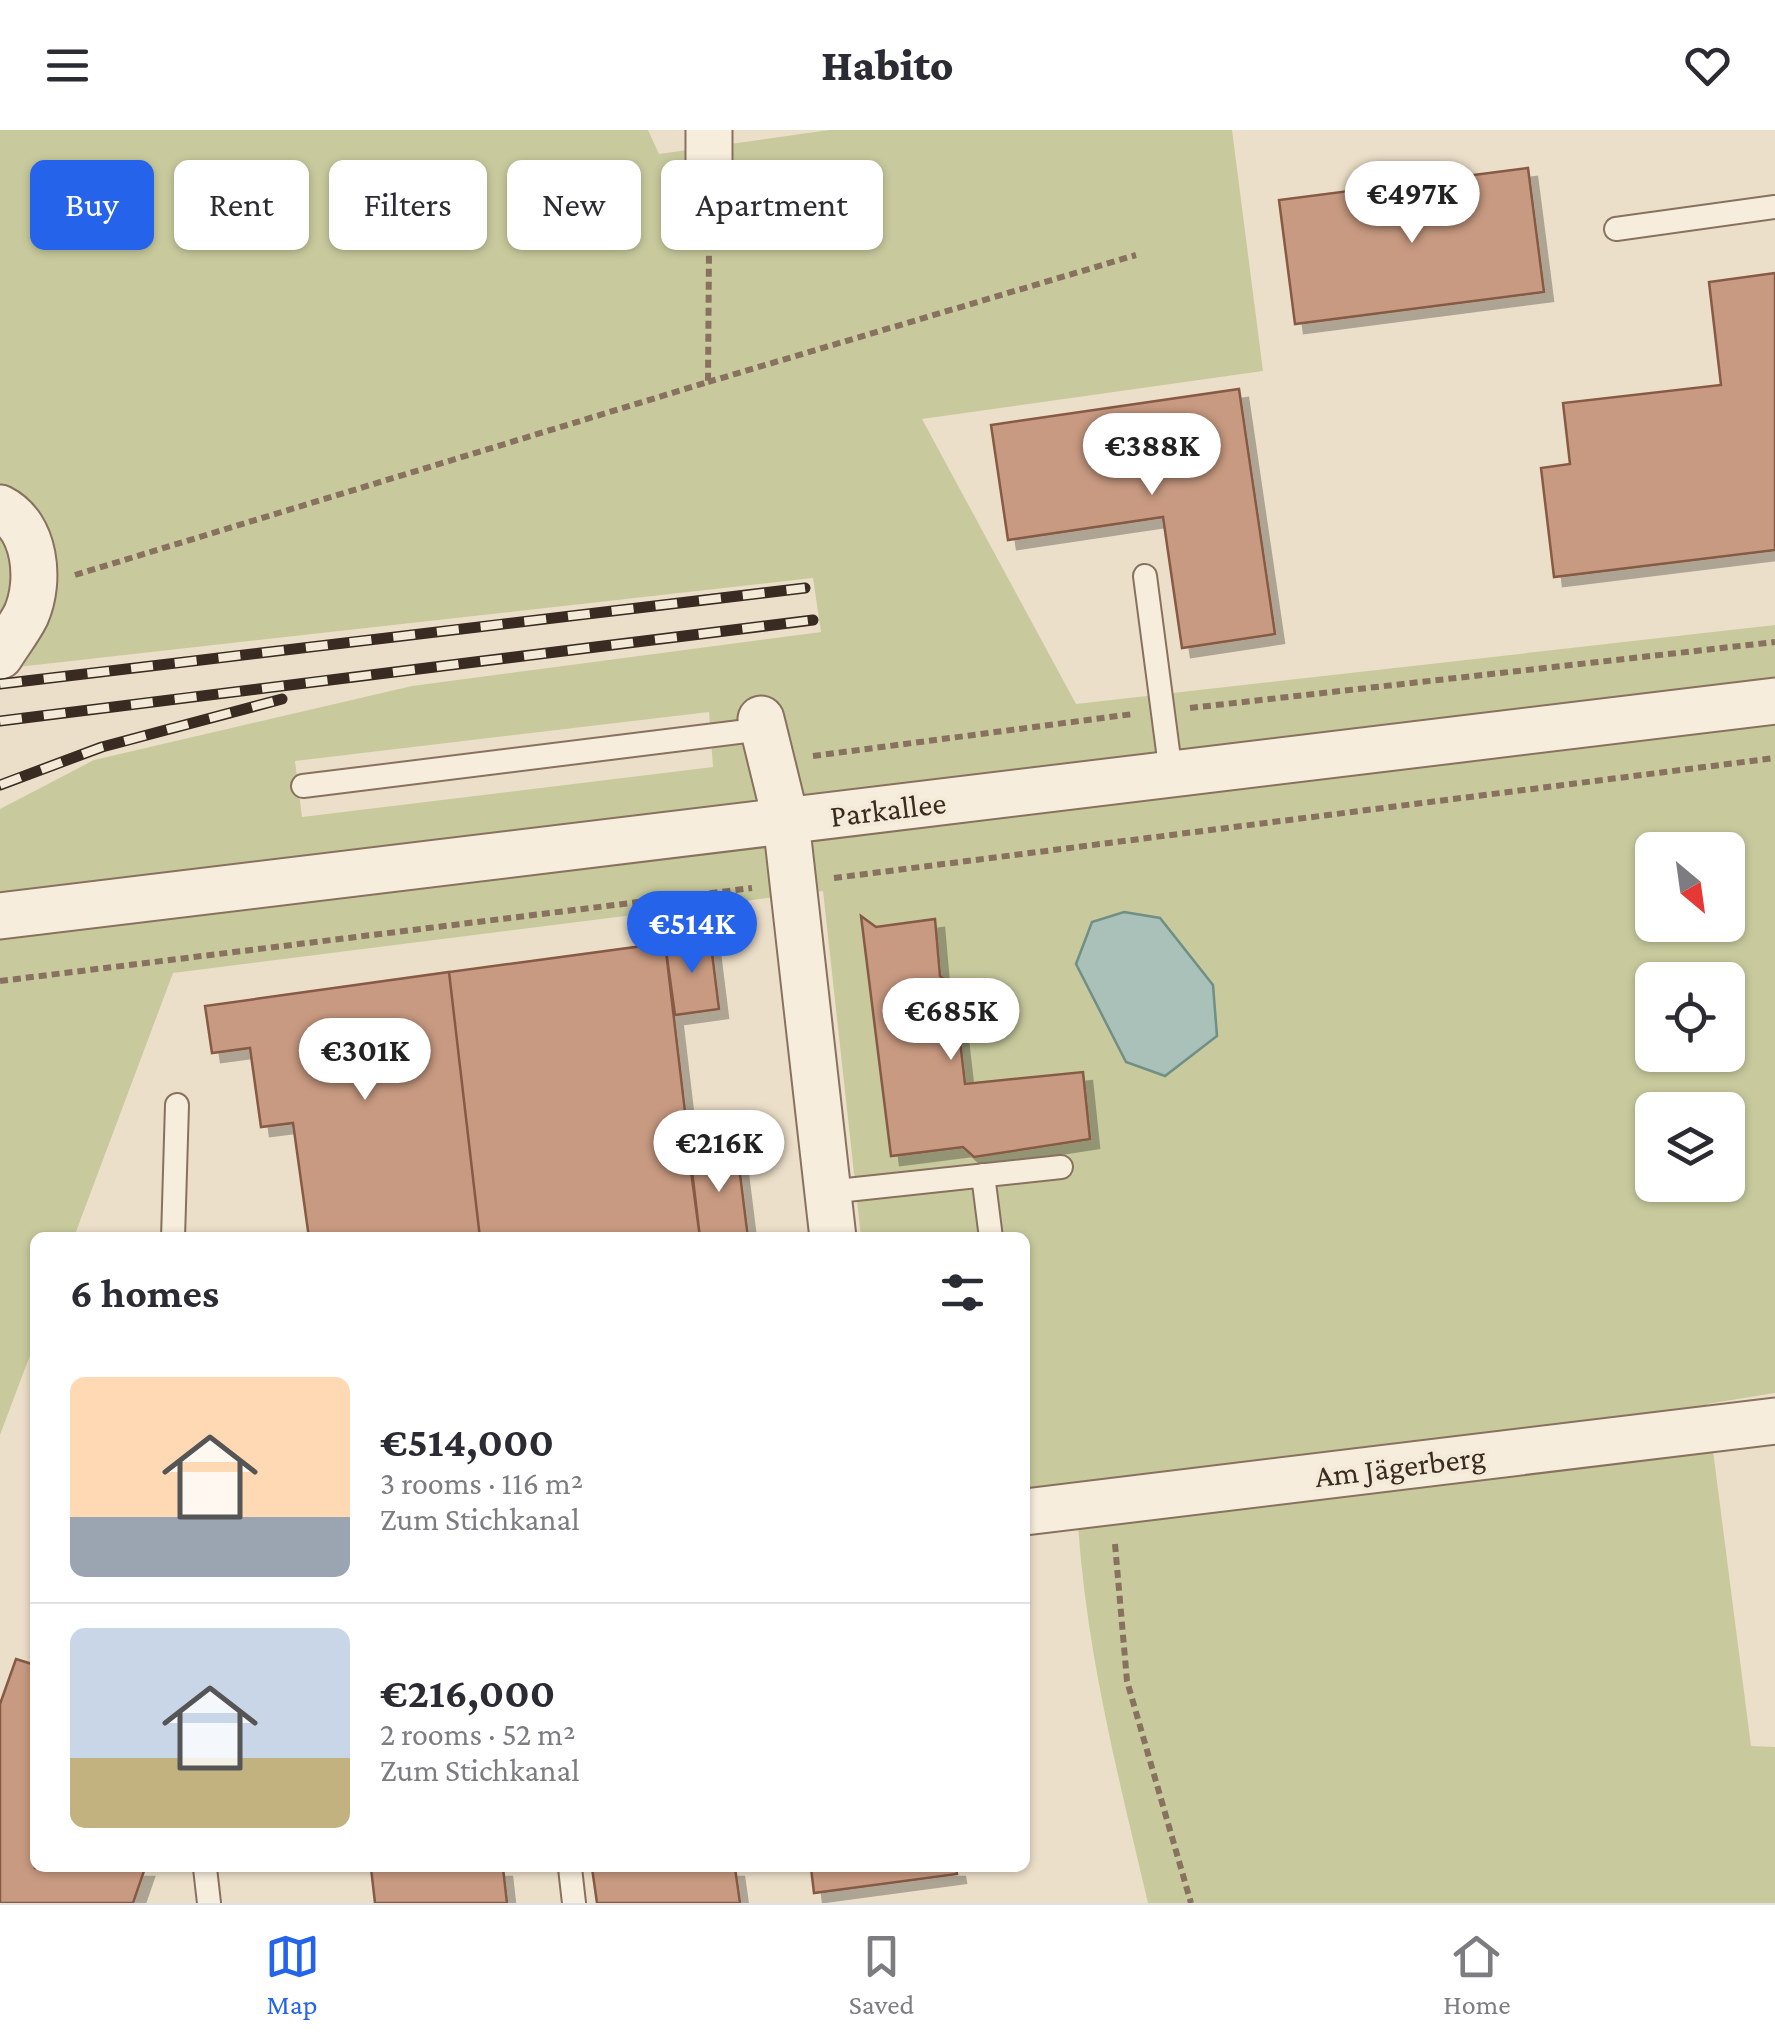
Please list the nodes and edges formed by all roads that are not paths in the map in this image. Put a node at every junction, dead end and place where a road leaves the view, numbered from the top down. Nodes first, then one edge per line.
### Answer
1 (710, 130) edge
2 (710, 160) edge
3 (1775, 207) edge
4 (1616, 229) dead end
5 (0, 508) edge
6 (1146, 576) dead end
7 (0, 656) edge
8 (1775, 701) edge
9 (766, 736) joint
10 (1171, 774) junction
11 (303, 786) dead end
12 (786, 821) junction
13 (0, 916) edge
14 (178, 1104) dead end
15 (1061, 1167) dead end
16 (983, 1175) junction
17 (828, 1192) junction
18 (173, 1232) edge
19 (832, 1232) edge
20 (989, 1232) edge
21 (1775, 1421) edge
22 (1030, 1511) edge
23 (205, 1872) edge
24 (570, 1872) edge
25 (209, 1903) edge
26 (574, 1903) edge

1 - 2 street
3 - 4 lane
5 - 7 street
6 - 10 lane
8 - 10 street, Parkallee
9 - 11 lane
9 - 12 street
10 - 12 street, Parkallee
12 - 13 street, Parkallee
12 - 17 street
14 - 18 lane
15 - 16 lane
16 - 17 lane
16 - 20 lane
17 - 19 street
21 - 22 street, Am Jägerberg
23 - 25 lane
24 - 26 lane

